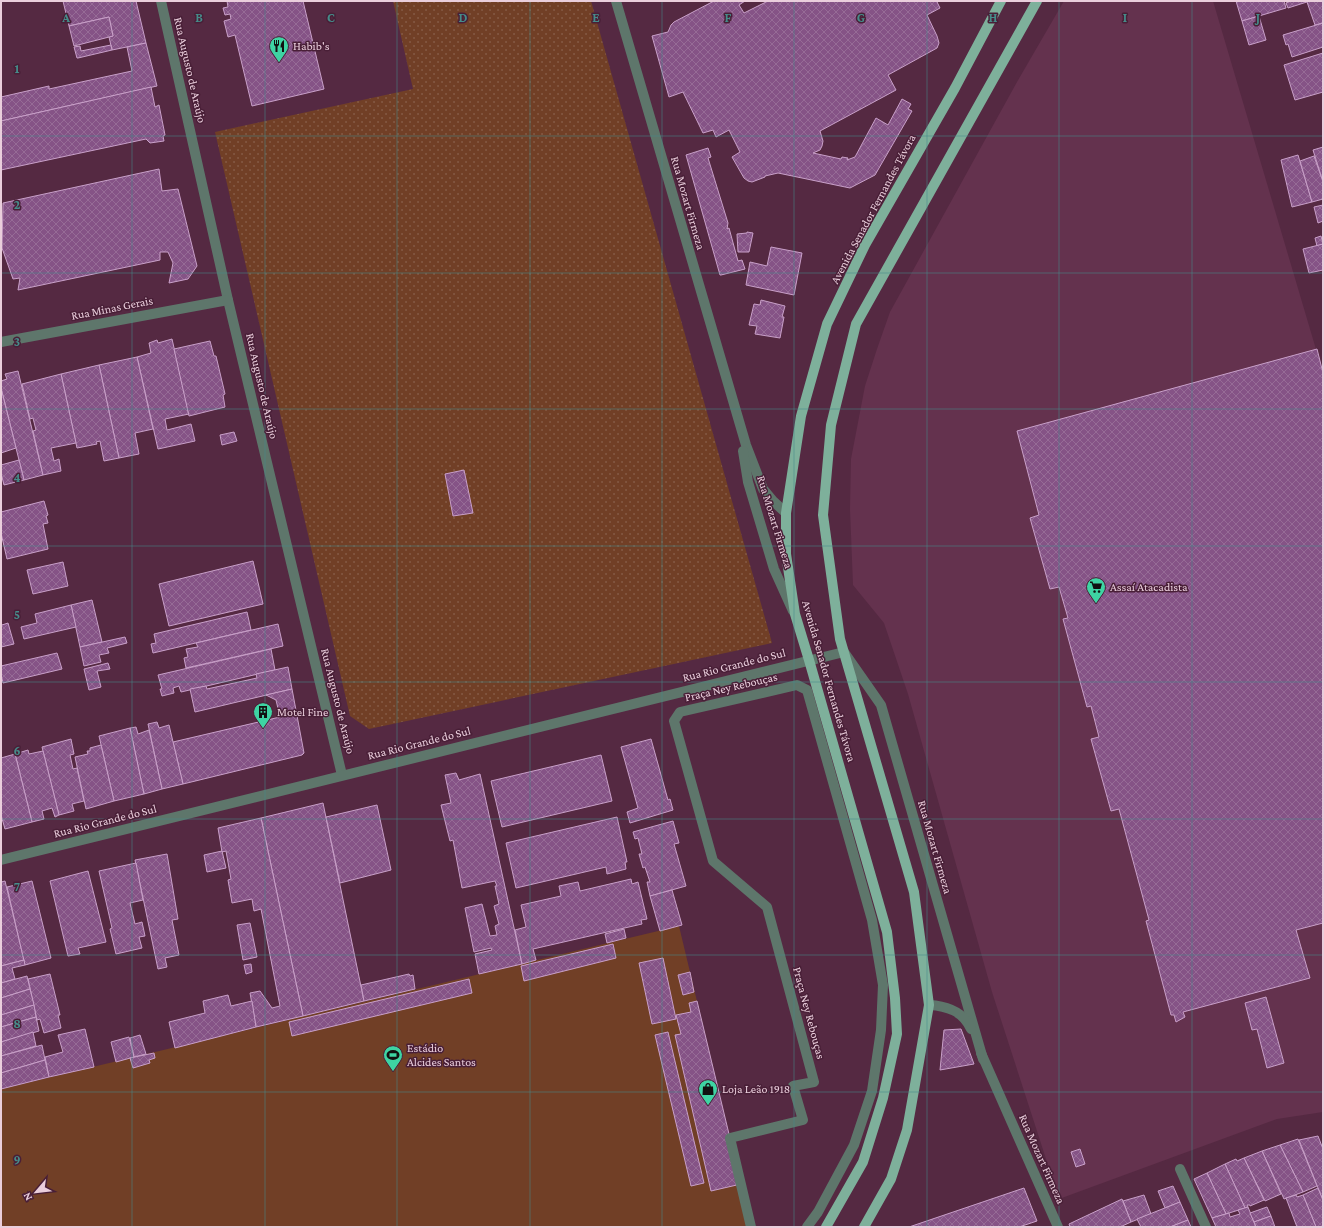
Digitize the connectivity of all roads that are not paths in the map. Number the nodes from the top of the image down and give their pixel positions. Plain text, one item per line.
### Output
1 (161, 1) edge
2 (616, 1) edge
3 (1001, 1) edge
4 (1037, 1) edge
5 (228, 300) junction
6 (1, 342) edge
7 (736, 412) junction
8 (786, 513) junction
9 (795, 614) junction
10 (844, 652) junction
11 (809, 660) junction
12 (342, 775) junction
13 (1, 860) edge
14 (929, 1005) junction
15 (983, 1059) junction
16 (1180, 1169) dead end
17 (751, 1227) edge
18 (807, 1227) edge
19 (826, 1227) edge
20 (864, 1227) edge
21 (1058, 1227) edge
22 (1206, 1227) edge

1 - 5 street, Rua Augusto de Araújo
2 - 7 street, Rua Mozart Firmeza
3 - 8 main road, Avenida Senador Fernandes Távora
4 - 10 main road, Avenida Senador Fernandes Távora
5 - 6 street, Rua Minas Gerais
5 - 12 street, Rua Augusto de Araújo
7 - 8 street, Rua Mozart Firmeza
7 - 9 street, Rua Mozart Firmeza
8 - 9 main road, Avenida Senador Fernandes Távora
9 - 11 main road, Avenida Senador Fernandes Távora
10 - 11 street, Rua Rio Grande do Sul
10 - 14 main road, Avenida Senador Fernandes Távora
10 - 15 street, Rua Mozart Firmeza
11 - 12 street, Rua Rio Grande do Sul
11 - 19 main road, Avenida Senador Fernandes Távora
12 - 13 street, Rua Rio Grande do Sul
14 - 15 street, Rua Mozart Firmeza
14 - 20 main road, Avenida Senador Fernandes Távora
15 - 21 street, Rua Mozart Firmeza
16 - 22 street
17 - 18 street, Praça Ney Rebouças

